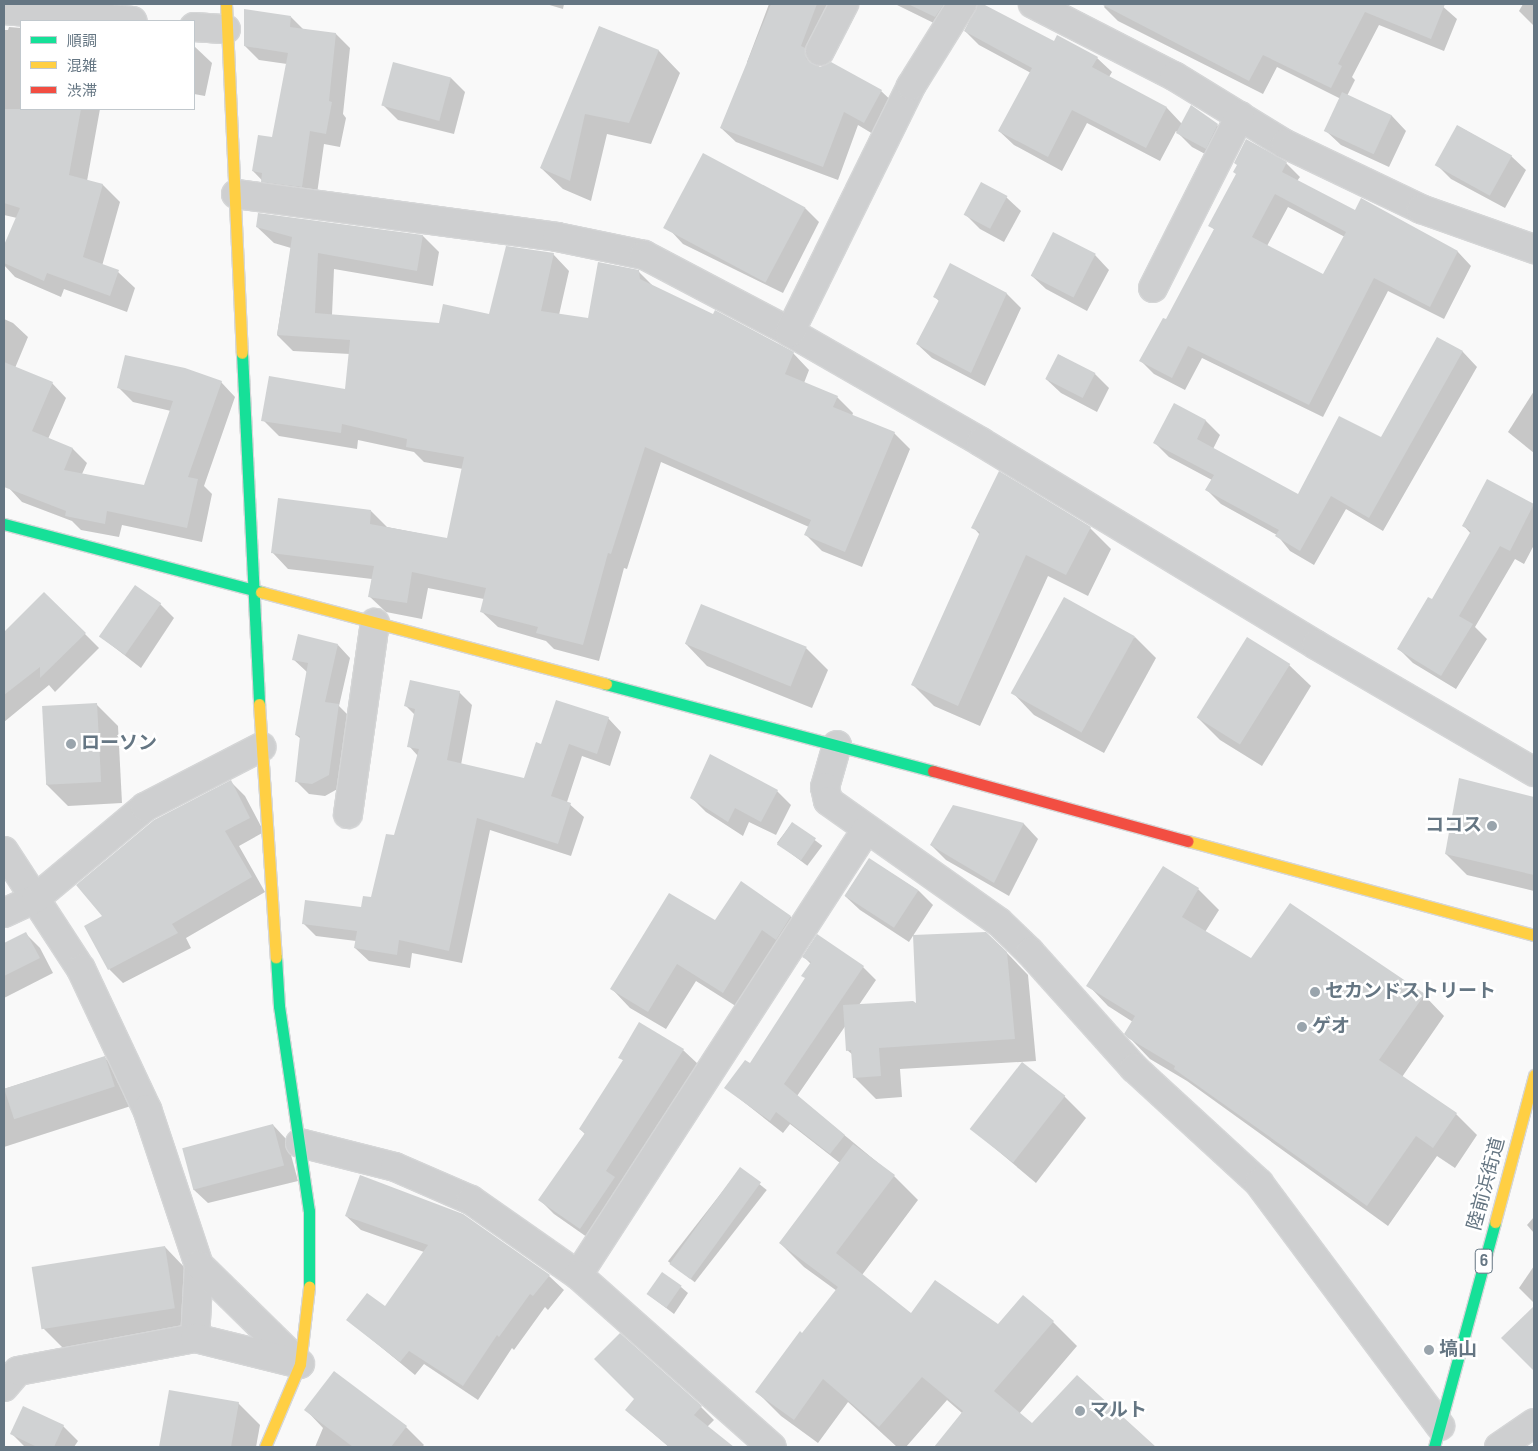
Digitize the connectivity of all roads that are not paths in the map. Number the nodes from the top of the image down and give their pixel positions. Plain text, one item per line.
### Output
1 (844, 4) edge
2 (962, 4) edge
3 (1033, 4) edge
4 (4, 10) edge
5 (74, 10) edge
6 (226, 17) edge
7 (128, 20) edge
8 (195, 27) edge
9 (820, 51) dead end
10 (1240, 116) junction
11 (236, 194) junction
12 (1534, 249) edge
13 (1153, 288) dead end
14 (790, 332) junction
15 (4, 524) edge
16 (256, 591) junction
17 (375, 623) junction
18 (837, 745) junction
19 (261, 747) junction
20 (1534, 772) edge
21 (348, 814) dead end
22 (866, 830) junction
23 (4, 851) edge
24 (36, 898) junction
25 (4, 913) edge
26 (1534, 935) edge
27 (1534, 1075) edge
28 (300, 1143) junction
29 (200, 1265) junction
30 (578, 1275) junction
31 (195, 1338) junction
32 (300, 1364) junction
33 (4, 1387) edge
34 (1534, 1423) edge
35 (1437, 1436) edge
36 (265, 1447) edge
37 (772, 1447) edge
38 (1499, 1447) edge

1 - 9 street
2 - 14 street
3 - 10 street
4 - 5 street
5 - 7 street
6 - 8 street
6 - 11 main road
10 - 12 street
10 - 13 street
11 - 14 street
11 - 16 main road
14 - 20 street
15 - 16 main road
16 - 17 main road
16 - 19 main road
17 - 18 main road
17 - 21 street
18 - 22 street
18 - 26 main road
19 - 24 street
19 - 28 main road
22 - 30 street
22 - 35 street
23 - 24 street
24 - 25 street
24 - 29 street
27 - 35 main road, 陸前浜街道 / 6
28 - 30 street
28 - 32 main road
29 - 31 street
29 - 32 street
30 - 37 street
31 - 32 street
31 - 33 street
32 - 36 main road
34 - 38 street

